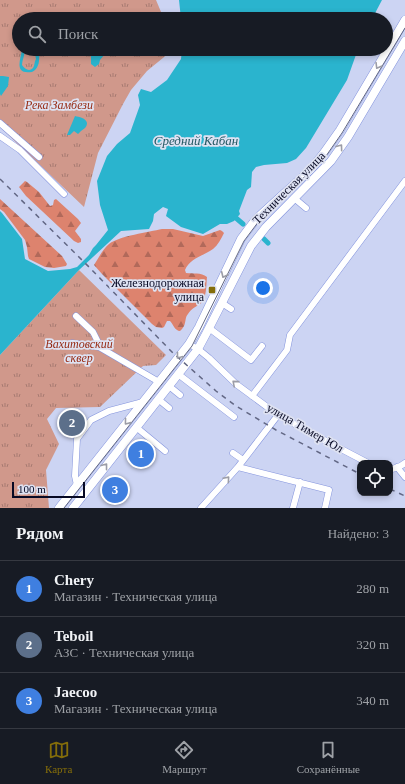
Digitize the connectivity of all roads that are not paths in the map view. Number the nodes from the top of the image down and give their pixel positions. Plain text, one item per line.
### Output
1 (405, 20) edge
2 (393, 40) edge
3 (404, 47) edge
4 (384, 56) edge
5 (0, 123) edge
6 (0, 136) edge
7 (39, 157) dead end
8 (405, 181) edge
9 (64, 194) dead end
10 (296, 200) junction
11 (305, 200) dead end
12 (306, 208) dead end
13 (222, 303) junction
14 (231, 309) dead end
15 (76, 316) dead end
16 (210, 328) junction
17 (72, 343) dead end
18 (189, 344) junction
19 (262, 346) dead end
20 (101, 348) junction
21 (198, 349) junction
22 (178, 374) junction
23 (159, 382) junction
24 (169, 386) junction
25 (180, 395) dead end
26 (252, 396) junction
27 (158, 400) junction
28 (143, 402) junction
29 (168, 408) dead end
30 (278, 415) junction
31 (234, 417) dead end
32 (136, 427) junction
33 (165, 451) dead end
34 (233, 453) dead end
35 (243, 460) junction
36 (362, 460) edge
37 (405, 463) edge
38 (238, 466) junction
39 (393, 468) edge
40 (405, 477) edge
41 (300, 482) junction
42 (77, 485) junction
43 (203, 507) edge
44 (59, 508) edge
45 (73, 508) edge
46 (294, 508) edge
47 (325, 508) edge

1 -> 2 main road, Техническая улица
10 -> 3 main road, Техническая улица
4 -> 18 main road, Техническая улица
5 - 7 street
6 - 9 street
8 - 26 street
10 - 11 street
10 - 12 street
10 - 13 main road, Техническая улица
13 - 14 street
13 - 16 main road, Техническая улица
15 - 20 street
16 - 19 street
16 - 21 main road, Техническая улица
17 - 20 street
18 - 21 street, улица Тимер Юл
18 -> 23 main road, Техническая улица
20 - 23 street
21 - 22 main road, Техническая улица
26 -> 21 street, улица Тимер Юл
22 - 24 main road, Техническая улица
22 - 31 street
23 - 28 main road, Техническая улица
24 - 25 street
24 - 27 main road, Техническая улица
26 - 30 street, улица Тимер Юл
27 - 29 street
27 - 32 main road, Техническая улица
28 -> 42 main road, Техническая улица
28 - 42 street
30 - 35 street
30 - 36 street, улица Тимер Юл
32 - 33 street
45 -> 32 main road, Техническая улица
34 - 35 street
35 - 38 street
37 - 39 street
38 - 41 street
43 -> 38 street
39 - 40 street
41 - 46 street
41 - 47 street
42 - 44 main road, Техническая улица

